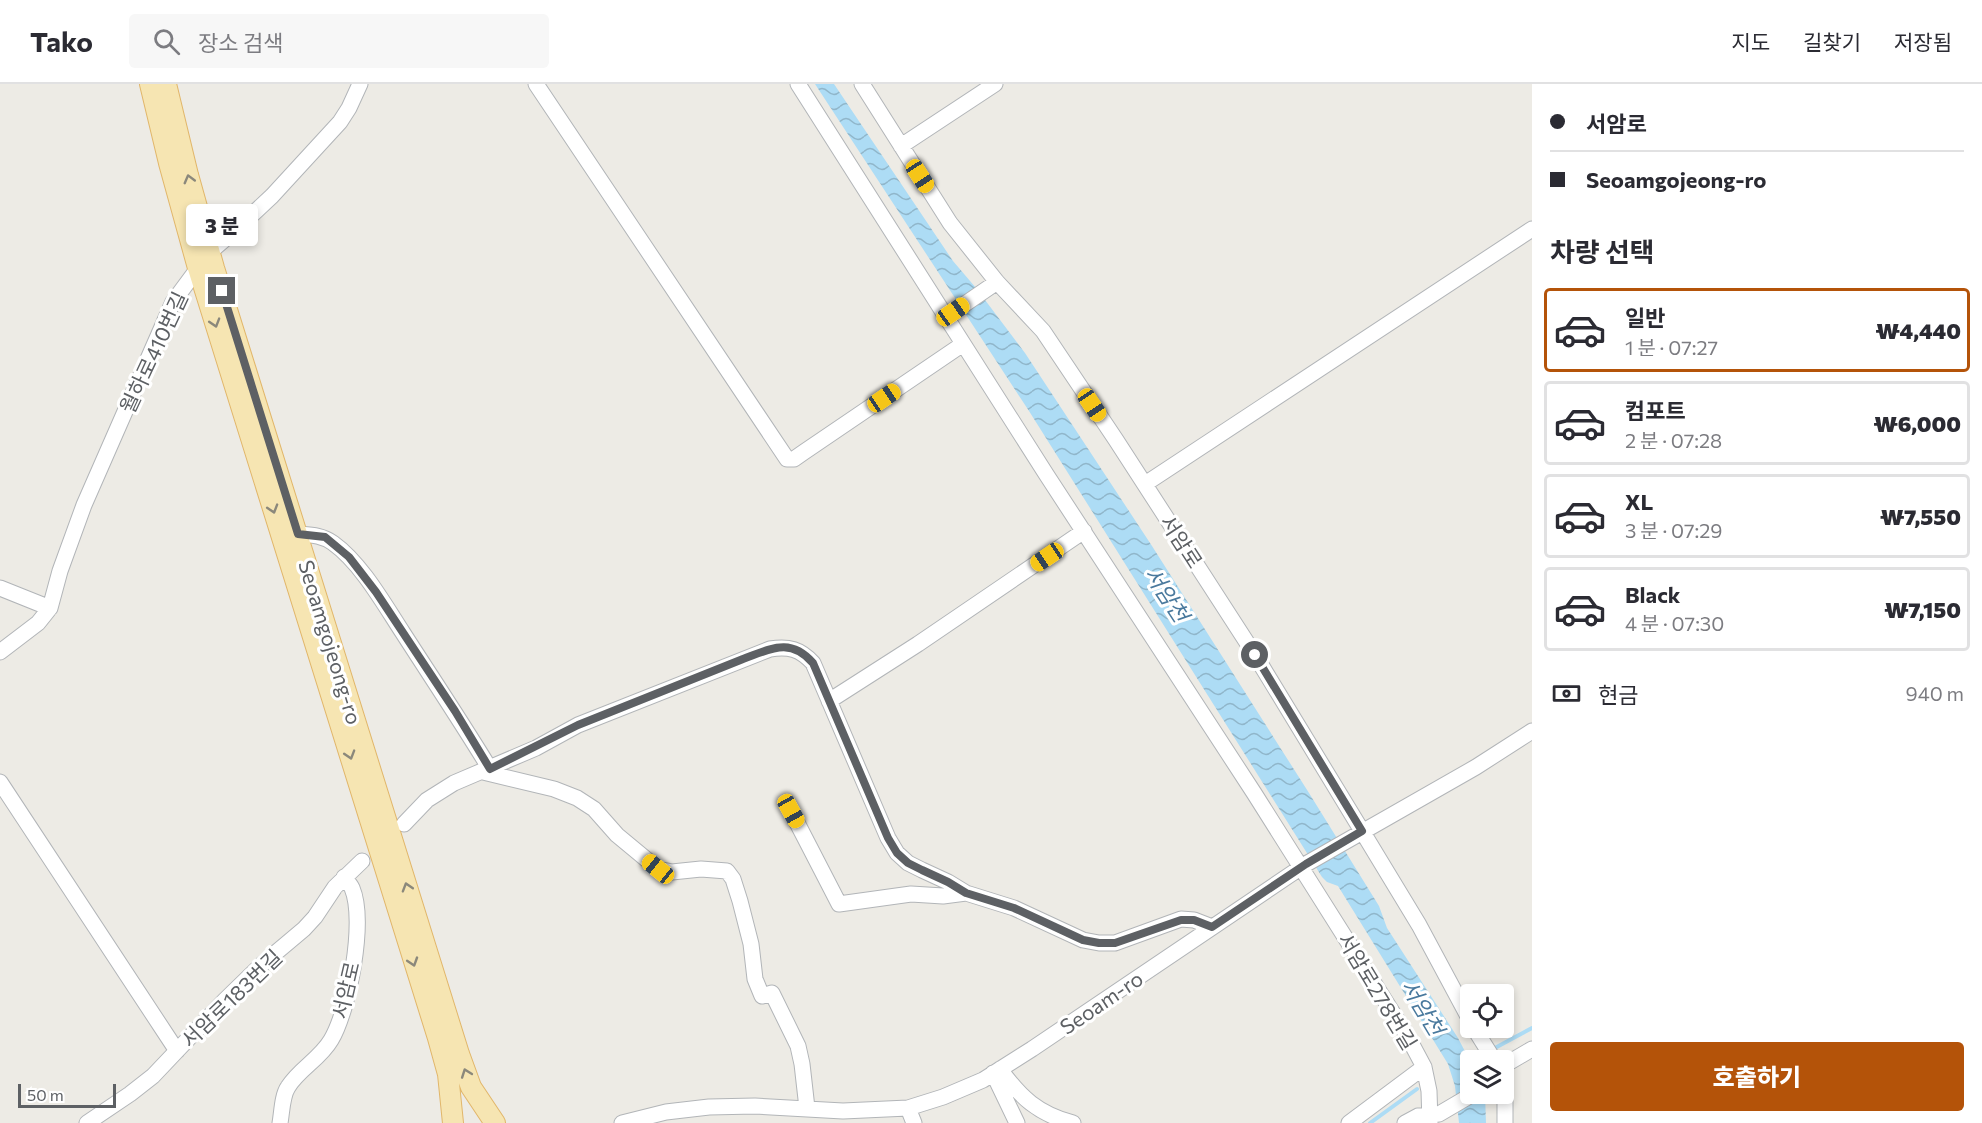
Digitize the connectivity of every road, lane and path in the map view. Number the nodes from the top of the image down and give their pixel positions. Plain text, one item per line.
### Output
1 (150, 84) edge
2 (166, 84) edge
3 (360, 84) edge
4 (536, 84) edge
5 (798, 84) edge
6 (862, 84) edge
7 (995, 84) edge
8 (901, 146) junction
9 (1532, 229) edge
10 (204, 260) junction
11 (995, 284) junction
12 (949, 315) junction
13 (963, 344) junction
14 (1145, 484) junction
15 (1084, 531) junction
16 (298, 534) junction
17 (0, 588) edge
18 (50, 608) junction
19 (0, 652) edge
20 (829, 701) junction
21 (1532, 731) edge
22 (486, 770) junction
23 (0, 782) edge
24 (791, 811) dead end
25 (404, 824) dead end
26 (1362, 831) junction
27 (362, 861) dead end
28 (1303, 866) junction
29 (344, 877) junction
30 (966, 893) junction
31 (1212, 927) junction
32 (1460, 1001) edge
33 (1532, 1049) edge
34 (177, 1051) junction
35 (1514, 1060) edge
36 (1424, 1067) junction
37 (996, 1071) junction
38 (1460, 1101) edge
39 (1505, 1104) edge
40 (709, 1107) junction
41 (807, 1108) junction
42 (908, 1108) junction
43 (1433, 1117) edge
44 (626, 1121) edge
45 (87, 1123) edge
46 (280, 1123) edge
47 (453, 1123) edge
48 (495, 1123) edge
49 (608, 1123) edge
50 (701, 1123) edge
51 (914, 1123) edge
52 (1017, 1123) edge
53 (1073, 1123) edge
54 (1349, 1123) edge
55 (1405, 1123) edge
56 (1505, 1123) edge

1 - 10 main road, Seoamgojeong-ro
10 -> 2 main road, Seoamgojeong-ro
3 - 10 street, 월하로410번길
4 - 13 street
5 - 12 street, 서암로278번길
6 - 8 street, 서암로
7 - 8 street
8 - 11 street, 서암로
9 - 14 street
10 - 16 main road, Seoamgojeong-ro
10 - 18 street, 월하로410번길
10 -> 47 main road, Seoamgojeong-ro
11 - 12 street
11 - 14 street, 서암로
12 - 13 street, 서암로278번길
13 - 15 street, 서암로278번길
14 - 26 street, 서암로
15 - 20 street
15 - 28 street, 서암로278번길
16 - 22 street
48 -> 16 main road, Seoamgojeong-ro
17 - 18 street
18 - 19 street, 월하로410번길
20 - 22 street
20 - 30 street
21 - 26 street, Seoam-ro
22 - 25 street
22 - 41 street
23 - 34 street
24 - 30 street
26 - 28 street, Seoam-ro
26 - 32 street, 서암로
27 - 29 street, 서암로183번길
28 - 31 street, Seoam-ro
28 - 36 street, 서암로278번길
29 - 34 street, 서암로183번길
29 - 46 street, 서암로
30 - 31 street
31 - 37 street, Seoam-ro
33 - 35 street
34 - 45 street, 서암로183번길
36 - 43 street, 서암로278번길
36 - 54 street
37 - 42 street, Seoam-ro
37 - 52 street
37 - 53 street
38 - 43 street
39 - 56 street
40 - 41 street, Seoam-ro
40 - 44 street, Seoam-ro
40 - 50 street
41 - 42 street, Seoam-ro
42 - 51 street
43 - 55 street
44 - 49 street, Seoam-ro

